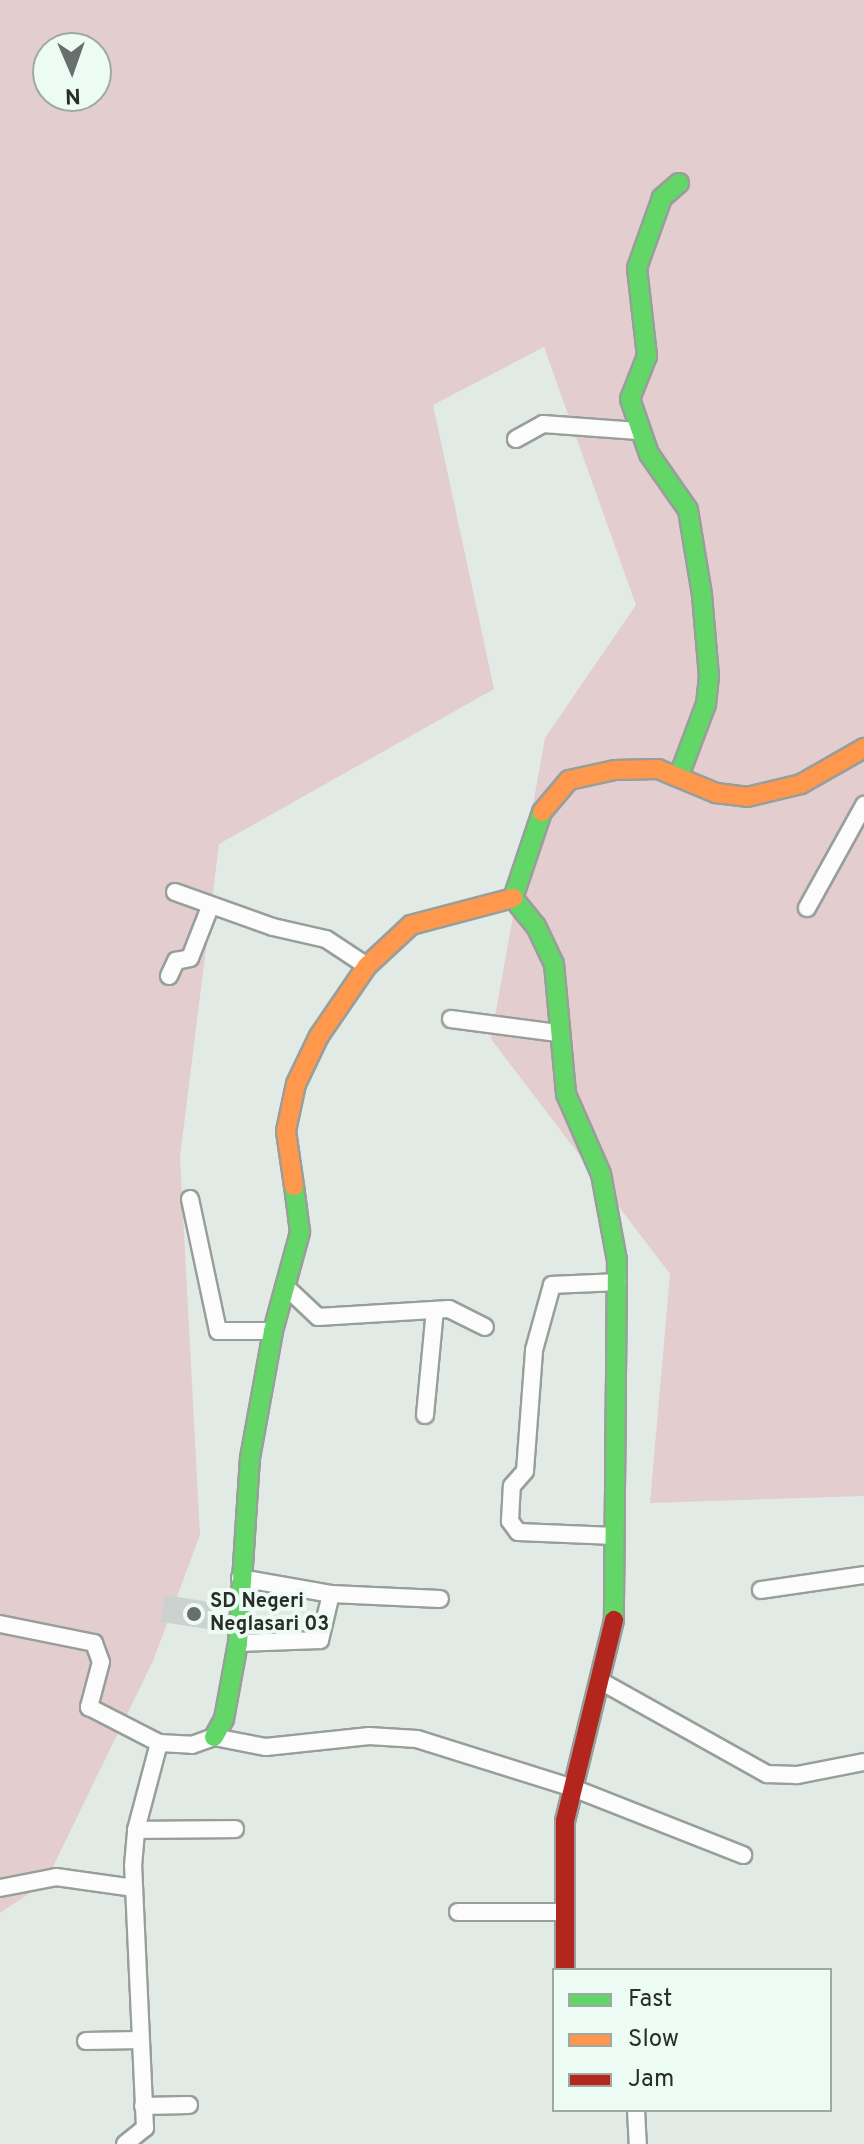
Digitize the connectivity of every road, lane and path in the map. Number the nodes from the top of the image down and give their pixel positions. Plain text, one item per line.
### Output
1 (679, 183) dead end
2 (638, 431) junction
3 (516, 439) dead end
4 (864, 748) edge
5 (679, 776) junction
6 (864, 805) edge
7 (175, 892) dead end
8 (513, 898) junction
9 (210, 907) junction
10 (807, 908) dead end
11 (367, 966) junction
12 (169, 976) dead end
13 (451, 1019) dead end
14 (557, 1033) junction
15 (190, 1199) dead end
16 (618, 1282) junction
17 (285, 1286) junction
18 (435, 1310) junction
19 (485, 1327) dead end
20 (273, 1331) junction
21 (425, 1415) dead end
22 (615, 1536) junction
23 (864, 1575) edge
24 (240, 1578) junction
25 (761, 1590) dead end
26 (331, 1594) junction
27 (440, 1599) dead end
28 (0, 1624) edge
29 (238, 1643) junction
30 (604, 1683) junction
31 (214, 1737) junction
32 (159, 1743) junction
33 (864, 1762) edge
34 (573, 1788) junction
35 (235, 1829) dead end
36 (136, 1830) junction
37 (743, 1855) dead end
38 (0, 1888) edge
39 (134, 1888) junction
40 (458, 1912) dead end
41 (565, 1912) junction
42 (565, 1968) edge
43 (140, 2040) junction
44 (86, 2041) dead end
45 (189, 2105) dead end
46 (143, 2106) junction
47 (636, 2112) edge
48 (125, 2144) edge
49 (638, 2144) edge

1 - 2 street
2 - 3 street
2 - 5 street
4 - 5 street
5 - 8 street
6 - 10 street
7 - 9 street
8 - 11 street
8 - 14 street
9 - 11 street
9 - 12 street
11 - 17 street
13 - 14 street
14 - 16 street
15 - 20 street
16 - 22 street
16 - 22 street
17 - 18 street
17 - 20 street
18 - 19 street
18 - 21 street
20 - 24 street
22 - 30 street
23 - 25 street
24 - 26 street
24 - 29 street
26 - 27 street
26 - 29 street
28 - 32 street
29 - 31 street
30 - 33 street
30 - 34 street
31 - 32 street
31 - 34 street
32 - 36 street
34 - 37 street
34 - 41 street
35 - 36 street
36 - 39 street
38 - 39 street
39 - 43 street
40 - 41 street
41 - 42 street
43 - 44 street
43 - 46 street
45 - 46 street
46 - 48 street
47 - 49 street

